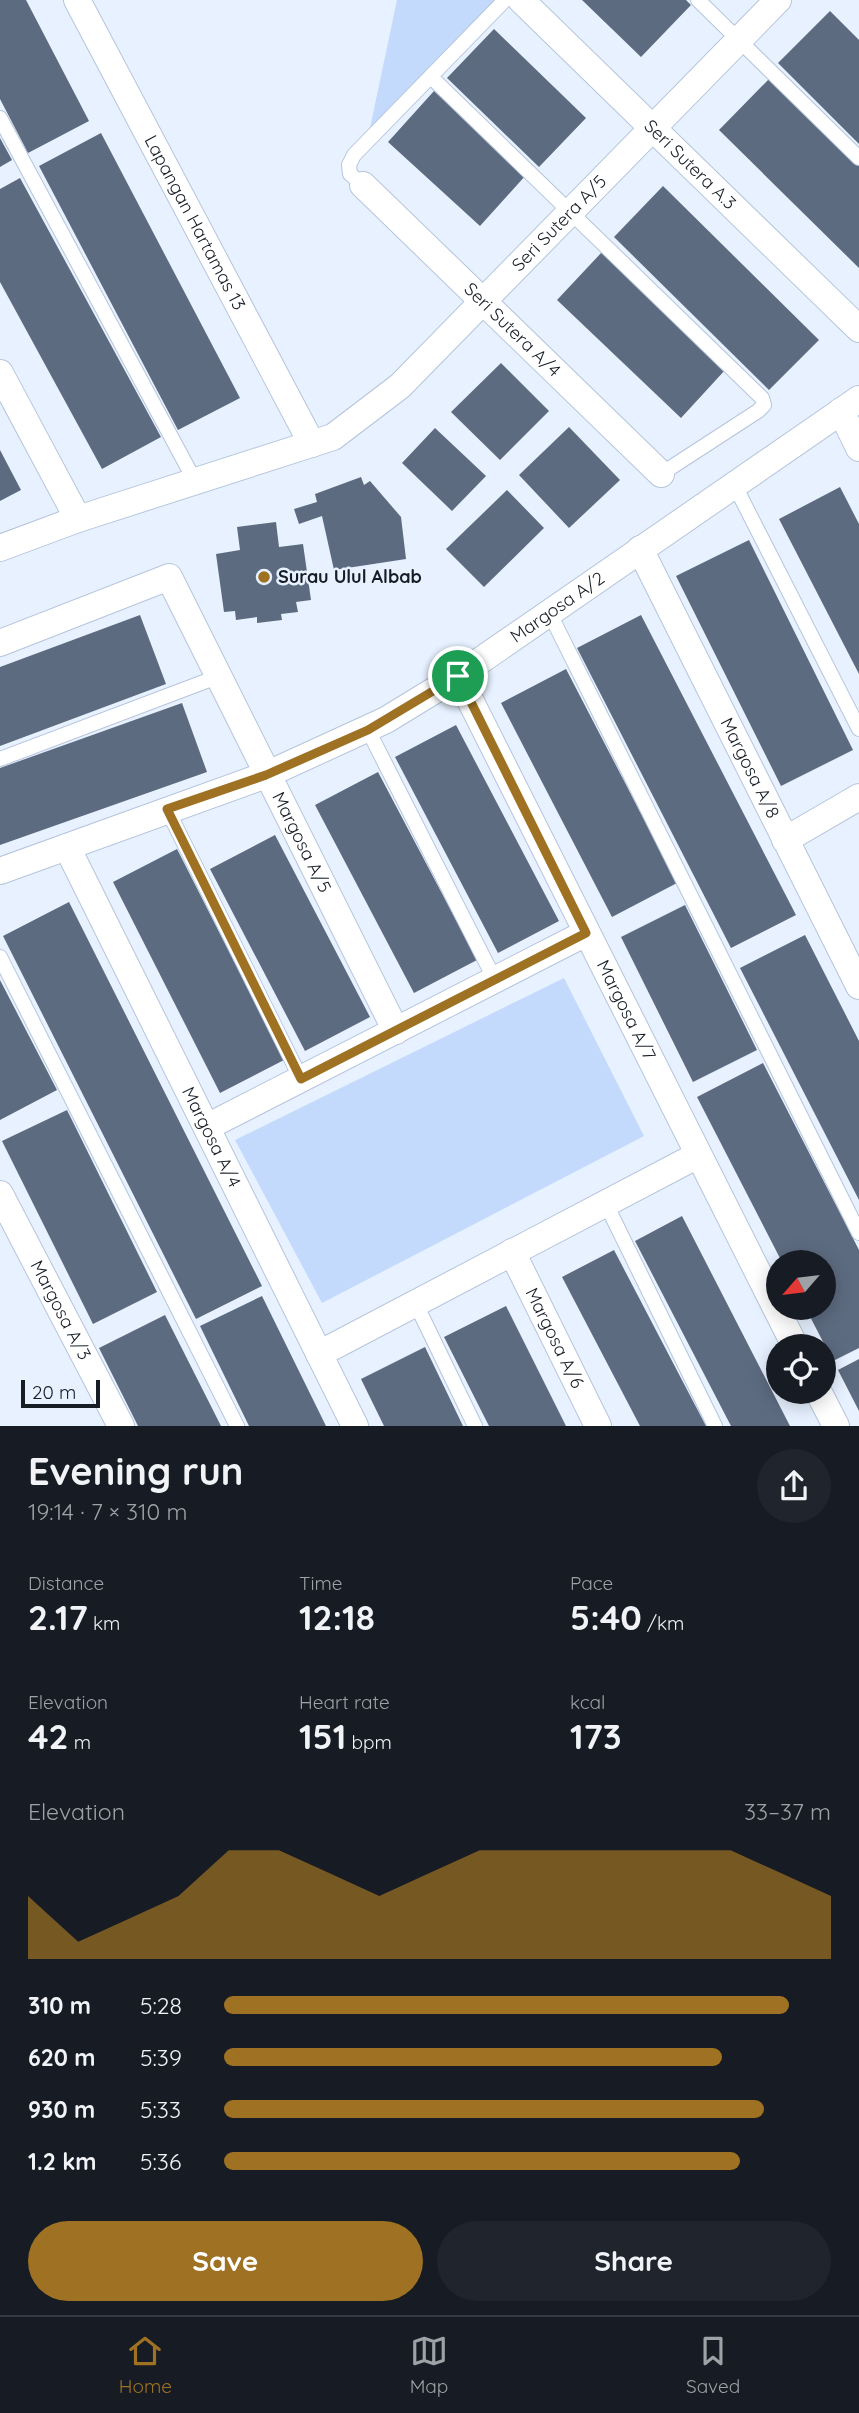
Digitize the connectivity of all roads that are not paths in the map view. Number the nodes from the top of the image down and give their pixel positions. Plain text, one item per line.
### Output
1 (77, 0) edge
2 (505, 0) edge
3 (520, 0) edge
4 (698, 0) edge
5 (778, 0) edge
6 (739, 40) junction
7 (431, 77) junction
8 (0, 118) edge
9 (653, 128) junction
10 (859, 158) edge
11 (363, 185) joint
12 (571, 212) junction
13 (484, 300) junction
14 (859, 329) edge
15 (0, 373) edge
16 (850, 405) edge
17 (322, 441) junction
18 (859, 448) edge
19 (661, 474) joint
20 (196, 483) junction
21 (734, 484) junction
22 (78, 519) junction
23 (0, 548) edge
24 (640, 549) junction
25 (549, 612) junction
26 (0, 643) edge
27 (458, 676) junction
28 (217, 677) junction
29 (859, 729) edge
30 (368, 730) junction
31 (0, 759) edge
32 (266, 775) junction
33 (859, 797) edge
34 (167, 809) junction
35 (785, 840) junction
36 (67, 847) junction
37 (0, 871) edge
38 (586, 933) junction
39 (0, 957) edge
40 (495, 980) junction
41 (859, 986) edge
42 (396, 1031) junction
43 (301, 1079) junction
44 (207, 1127) junction
45 (698, 1155) junction
46 (0, 1194) edge
47 (606, 1204) junction
48 (859, 1233) edge
49 (512, 1252) junction
50 (415, 1302) junction
51 (789, 1334) edge
52 (319, 1354) junction
53 (825, 1404) edge
54 (121, 1426) edge
55 (237, 1426) edge
56 (355, 1426) edge
57 (475, 1426) edge
58 (598, 1426) edge
59 (715, 1426) edge
60 (836, 1426) edge

1 - 17 street, Lapangan Hartamas 13
2 - 7 lane
3 - 9 street, Seri Sutera A.3
4 - 6 lane
5 - 6 street, Seri Sutera A/5
6 - 9 street, Seri Sutera A/5
6 - 10 lane
7 - 11 lane
7 - 12 lane
8 - 20 lane
9 - 12 street, Seri Sutera A/5
9 - 14 street, Seri Sutera A.3
11 - 13 street, Seri Sutera A/4
12 - 13 street, Seri Sutera A/5
12 - 19 lane
13 - 17 street, Seri Sutera A/5
13 - 19 street, Seri Sutera A/4
15 - 22 street
16 - 18 street
16 - 21 street, Margosa A/2
17 - 20 street, Seri Sutera A/5
20 - 22 street, Seri Sutera A/5
21 - 24 street, Margosa A/2
21 - 29 lane
22 - 23 street, Seri Sutera A/5
24 - 25 street, Margosa A/2
24 - 35 street, Margosa A/8
25 - 27 street, Margosa A/2
25 - 48 lane
26 - 28 street, Margosa A/5
27 - 30 street, Margosa A/2
27 - 38 street, Margosa A/7
28 - 31 lane
28 - 32 street, Margosa A/5
30 - 32 street, Margosa A/2
30 - 40 lane
32 - 34 street, Margosa A/2
32 - 42 street, Margosa A/5
33 - 35 street
34 - 36 street, Margosa A/2
34 - 43 lane
35 - 41 street, Margosa A/8
36 - 37 street, Margosa A/2
36 - 44 street, Margosa A/4
38 - 40 street
38 - 45 street, Margosa A/7
39 - 55 lane
40 - 42 street
42 - 43 street
43 - 44 street
44 - 52 street, Margosa A/4
45 - 47 street
45 - 51 street, Margosa A/7
46 - 54 street, Margosa A/3
47 - 49 street
47 - 59 lane
49 - 50 street
49 - 58 street, Margosa A/6
50 - 52 street
50 - 57 lane
52 - 56 street, Margosa A/4
53 - 60 street

